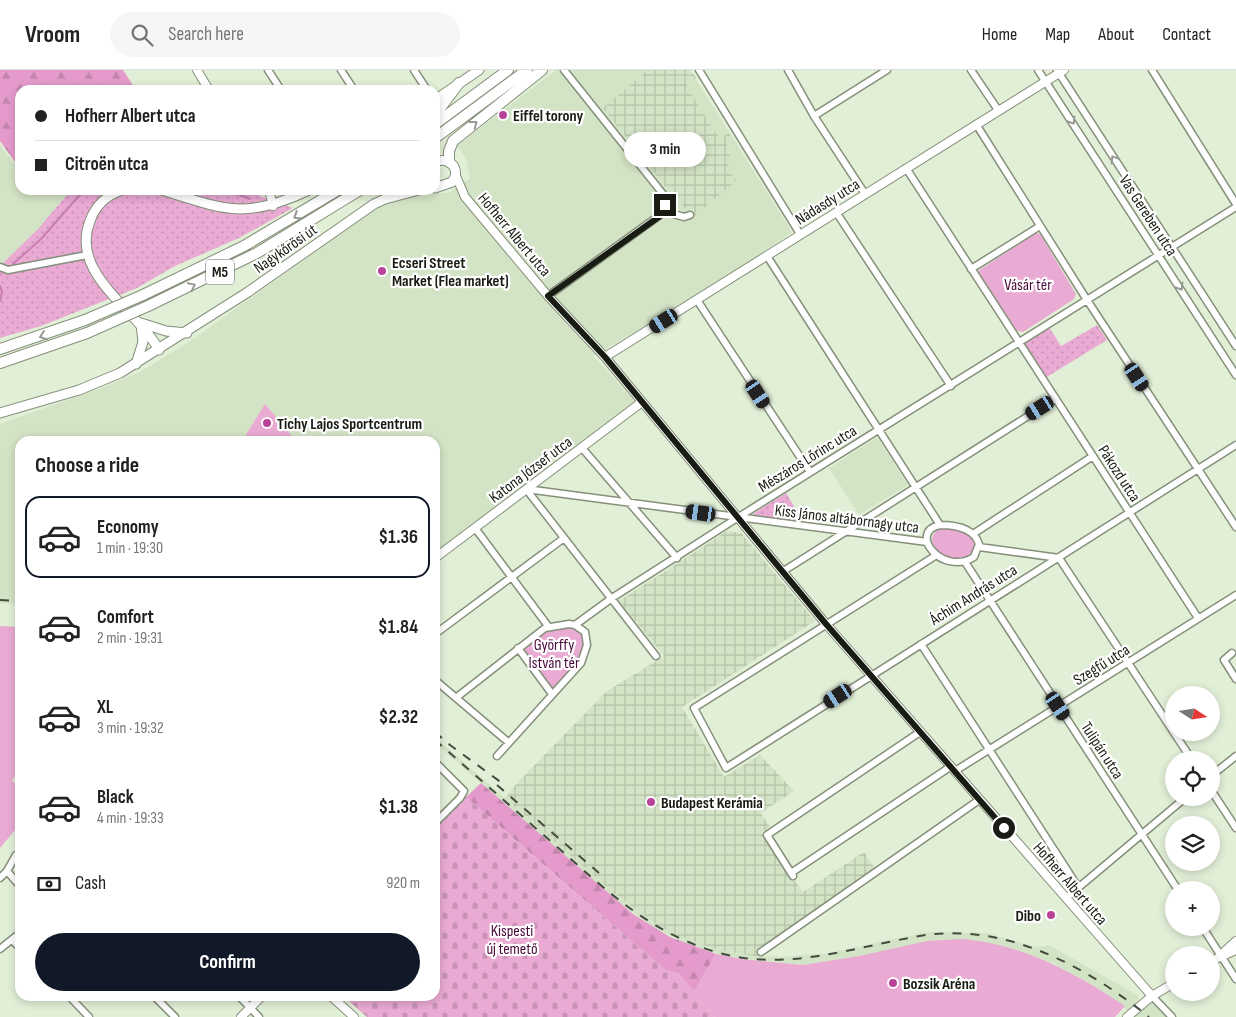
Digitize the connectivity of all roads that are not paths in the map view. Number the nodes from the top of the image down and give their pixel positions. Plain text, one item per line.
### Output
1 (197, 70) edge
2 (268, 70) edge
3 (341, 70) edge
4 (414, 70) edge
5 (478, 70) edge
6 (508, 70) edge
7 (527, 70) edge
8 (542, 70) edge
9 (564, 70) edge
10 (699, 70) edge
11 (788, 70) edge
12 (887, 70) edge
13 (971, 70) edge
14 (1038, 70) edge
15 (1152, 70) edge
16 (1060, 71) edge
17 (878, 73) edge
18 (1045, 81) junction
19 (459, 83) junction
20 (206, 85) edge
21 (278, 85) edge
22 (351, 85) edge
23 (424, 85) edge
24 (440, 96) edge
25 (440, 108) edge
26 (998, 110) junction
27 (814, 116) junction
28 (440, 120) edge
29 (976, 124) junction
30 (440, 134) edge
31 (440, 161) edge
32 (449, 162) junction
33 (906, 168) junction
34 (456, 176) junction
35 (440, 186) edge
36 (865, 194) junction
37 (113, 195) edge
38 (179, 195) edge
39 (270, 195) edge
40 (298, 195) edge
41 (330, 195) edge
42 (352, 195) edge
43 (403, 195) edge
44 (464, 195) junction
45 (1236, 205) edge
46 (273, 206) junction
47 (663, 210) junction
48 (836, 212) junction
49 (690, 215) dead end
50 (1040, 226) junction
51 (800, 234) junction
52 (1172, 248) junction
53 (1158, 253) junction
54 (87, 255) junction
55 (767, 256) junction
56 (0, 267) edge
57 (971, 269) junction
58 (548, 296) junction
59 (697, 300) junction
60 (1087, 300) junction
61 (141, 323) junction
62 (187, 333) junction
63 (1018, 342) junction
64 (1236, 346) edge
65 (0, 349) edge
66 (159, 350) junction
67 (605, 357) junction
68 (0, 364) edge
69 (136, 364) junction
70 (1236, 375) edge
71 (951, 386) junction
72 (1055, 399) junction
73 (642, 402) junction
74 (0, 413) edge
75 (880, 429) junction
76 (1236, 445) edge
77 (582, 448) junction
78 (1093, 456) junction
79 (1198, 469) junction
80 (810, 472) junction
81 (916, 486) junction
82 (526, 489) junction
83 (630, 504) junction
84 (1129, 513) junction
85 (737, 518) junction
86 (940, 525) junction
87 (474, 528) junction
88 (1236, 528) edge
89 (846, 532) junction
90 (973, 534) junction
91 (564, 538) junction
92 (927, 542) junction
93 (979, 547) junction
94 (440, 554) edge
95 (935, 556) junction
96 (677, 558) junction
97 (1059, 558) junction
98 (965, 562) junction
99 (782, 572) junction
100 (510, 577) junction
101 (1236, 595) edge
102 (612, 598) junction
103 (991, 599) junction
104 (1198, 618) junction
105 (826, 624) junction
106 (575, 625) junction
107 (548, 626) junction
108 (440, 630) edge
109 (921, 644) junction
110 (518, 648) junction
111 (1232, 653) dead end
112 (656, 656) dead end
113 (1129, 664) junction
114 (871, 676) junction
115 (1236, 679) edge
116 (440, 684) edge
117 (552, 694) junction
118 (457, 697) junction
119 (1058, 706) junction
120 (920, 732) junction
121 (508, 742) junction
122 (989, 750) junction
123 (1186, 751) edge
124 (497, 756) dead end
125 (1236, 756) edge
126 (440, 767) edge
127 (953, 769) junction
128 (1220, 769) edge
129 (980, 800) junction
130 (1220, 804) edge
131 (1176, 806) edge
132 (440, 817) edge
133 (1236, 828) edge
134 (1141, 834) junction
135 (15, 857) edge
136 (7, 871) junction
137 (0, 878) edge
138 (15, 880) edge
139 (1172, 881) edge
140 (1078, 888) junction
141 (1066, 898) junction
142 (1208, 936) edge
143 (15, 937) edge
144 (12, 940) junction
145 (1236, 941) edge
146 (15, 943) edge
147 (0, 949) edge
148 (1236, 950) edge
149 (761, 952) dead end
150 (1221, 955) junction
151 (1236, 979) edge
152 (1165, 988) edge
153 (1152, 996) junction
154 (74, 1001) edge
155 (159, 1001) edge
156 (244, 1001) edge
157 (257, 1001) edge
158 (336, 1001) edge
159 (250, 1008) junction
160 (90, 1017) edge
161 (175, 1017) edge
162 (242, 1017) edge
163 (260, 1017) edge
164 (354, 1017) edge
165 (1127, 1017) edge
166 (1172, 1017) edge

1 - 20 street
2 - 21 street
3 - 22 street
4 - 23 street
5 - 19 main road
6 - 28 main road
7 - 30 main road
32 -> 8 main road
9 - 47 street
10 - 51 street
11 - 27 street
12 - 17 street
13 - 26 street
14 - 18 street, Vas Gereben utca
15 - 45 street
16 - 18 street, Nádasdy utca
52 -> 16 street, Vas Gereben utca
17 - 27 street
18 - 26 street, Nádasdy utca
18 -> 53 street, Vas Gereben utca
19 - 24 main road
19 - 25 main road
26 - 29 street, Nádasdy utca
27 - 36 street
29 - 33 street, Nádasdy utca
29 - 50 street
31 - 32 main road
32 - 34 main road
33 - 36 street, Nádasdy utca
33 - 57 street
34 - 35 main road
34 - 44 street, Hofherr Albert utca
35 - 44 street, Hofherr Albert utca
36 - 48 street, Nádasdy utca
37 - 54 main road
38 - 46 main road
39 - 46 street
40 - 46 main road
41 -> 65 main road, M5, bridge
68 -> 42 main road, M5, bridge
43 - 62 main road, Nagykőrösi út
44 - 58 street, Hofherr Albert utca
45 - 52 street
47 - 49 street
47 - 58 street
48 - 51 street, Nádasdy utca
48 - 71 street
50 - 57 street
50 - 60 street
51 - 55 street, Nádasdy utca
52 - 53 street
52 - 64 street, Vas Gereben utca
53 - 60 street
53 -> 70 street, Vas Gereben utca
54 - 56 street
54 - 61 main road
55 - 59 street, Nádasdy utca
55 - 75 street
57 - 63 street
58 - 67 street, Hofherr Albert utca
59 - 67 street, Nádasdy utca
59 - 80 street
60 - 63 street
60 - 79 street
61 - 62 main road
61 - 66 main road
61 - 69 main road
62 - 66 main road, Nagykőrösi út
63 - 71 street, Mészáros Lőrinc utca
63 - 72 street, Pákozd utca
66 - 69 main road, Nagykőrösi út
67 - 73 street, Hofherr Albert utca
69 - 74 main road, Nagykőrösi út
71 - 75 street, Mészáros Lőrinc utca
72 - 78 street, Pákozd utca
72 - 81 street
73 - 77 street, Katona József utca
73 - 85 street, Hofherr Albert utca
75 - 80 street, Mészáros Lőrinc utca
75 - 81 street
76 - 79 street, Áchim András utca
77 - 82 street, Katona József utca
77 - 83 street
78 - 84 street, Pákozd utca
78 - 90 street
79 - 84 street, Áchim András utca
79 - 88 street
80 - 85 street, Mészáros Lőrinc utca
81 - 86 street
81 - 89 street
82 - 83 street, Kiss János altábornagy utca
82 - 87 street, Katona József utca
82 - 91 street
83 - 85 street, Kiss János altábornagy utca
83 - 96 street
84 - 97 street, Áchim András utca
84 - 104 street, Pákozd utca
85 - 89 street, Kiss János altábornagy utca
85 - 96 street, Mészáros Lőrinc utca
85 - 99 street, Hofherr Albert utca
86 - 90 street, Kiss János altábornagy utca
86 - 92 street, Kiss János altábornagy utca
87 - 94 street, Katona József utca
87 - 100 street
89 - 92 street, Kiss János altábornagy utca
89 - 99 street
90 - 93 street
91 - 100 street
91 - 102 street
92 - 95 street, Kiss János altábornagy utca
93 - 97 street
93 - 98 street
95 - 98 street
95 - 105 street
96 - 102 street, Mészáros Lőrinc utca
97 - 103 street, Áchim András utca
97 - 113 street
98 - 103 street, Tulipán utca
99 - 105 street, Hofherr Albert utca
100 - 107 street
100 - 108 street
101 - 104 street, Szegfű utca
102 - 106 street, Mészáros Lőrinc utca
102 - 112 street
103 - 109 street, Áchim András utca
103 - 119 street, Tulipán utca
104 - 113 street, Szegfű utca
105 - 114 street, Hofherr Albert utca
105 - 114 street, Áchim András utca
106 - 107 street
106 - 117 street
107 - 110 street
109 - 114 street, Áchim András utca
109 - 122 street
110 - 117 street
110 - 118 street
111 - 115 street
113 - 119 street, Szegfű utca
113 - 123 street
114 - 120 street, Hofherr Albert utca
116 - 118 street
117 - 121 street
118 - 121 street
119 - 122 street, Szegfű utca
119 - 134 street, Tulipán utca
120 - 127 street, Hofherr Albert utca
120 - 127 street, Szegfű utca
121 - 124 street
122 - 127 street, Szegfű utca
122 - 140 street
125 - 128 street
126 - 132 street
127 - 129 street, Hofherr Albert utca
129 - 141 street, Hofherr Albert utca
129 - 149 street
130 - 133 street
131 - 134 street
134 - 139 street, Tulipán utca
134 - 140 street
135 - 136 street
136 - 137 street
136 - 138 street
140 - 141 street
141 - 153 street, Hofherr Albert utca
142 - 150 street
143 - 144 street
144 - 146 street
144 - 147 street
145 - 150 street
148 - 150 street
150 - 151 street
152 - 153 street
153 - 165 street
153 - 166 street, Hofherr Albert utca
154 - 160 street
155 - 161 street
156 - 159 street
157 - 159 street
158 - 164 street
159 - 162 street
159 - 163 street

